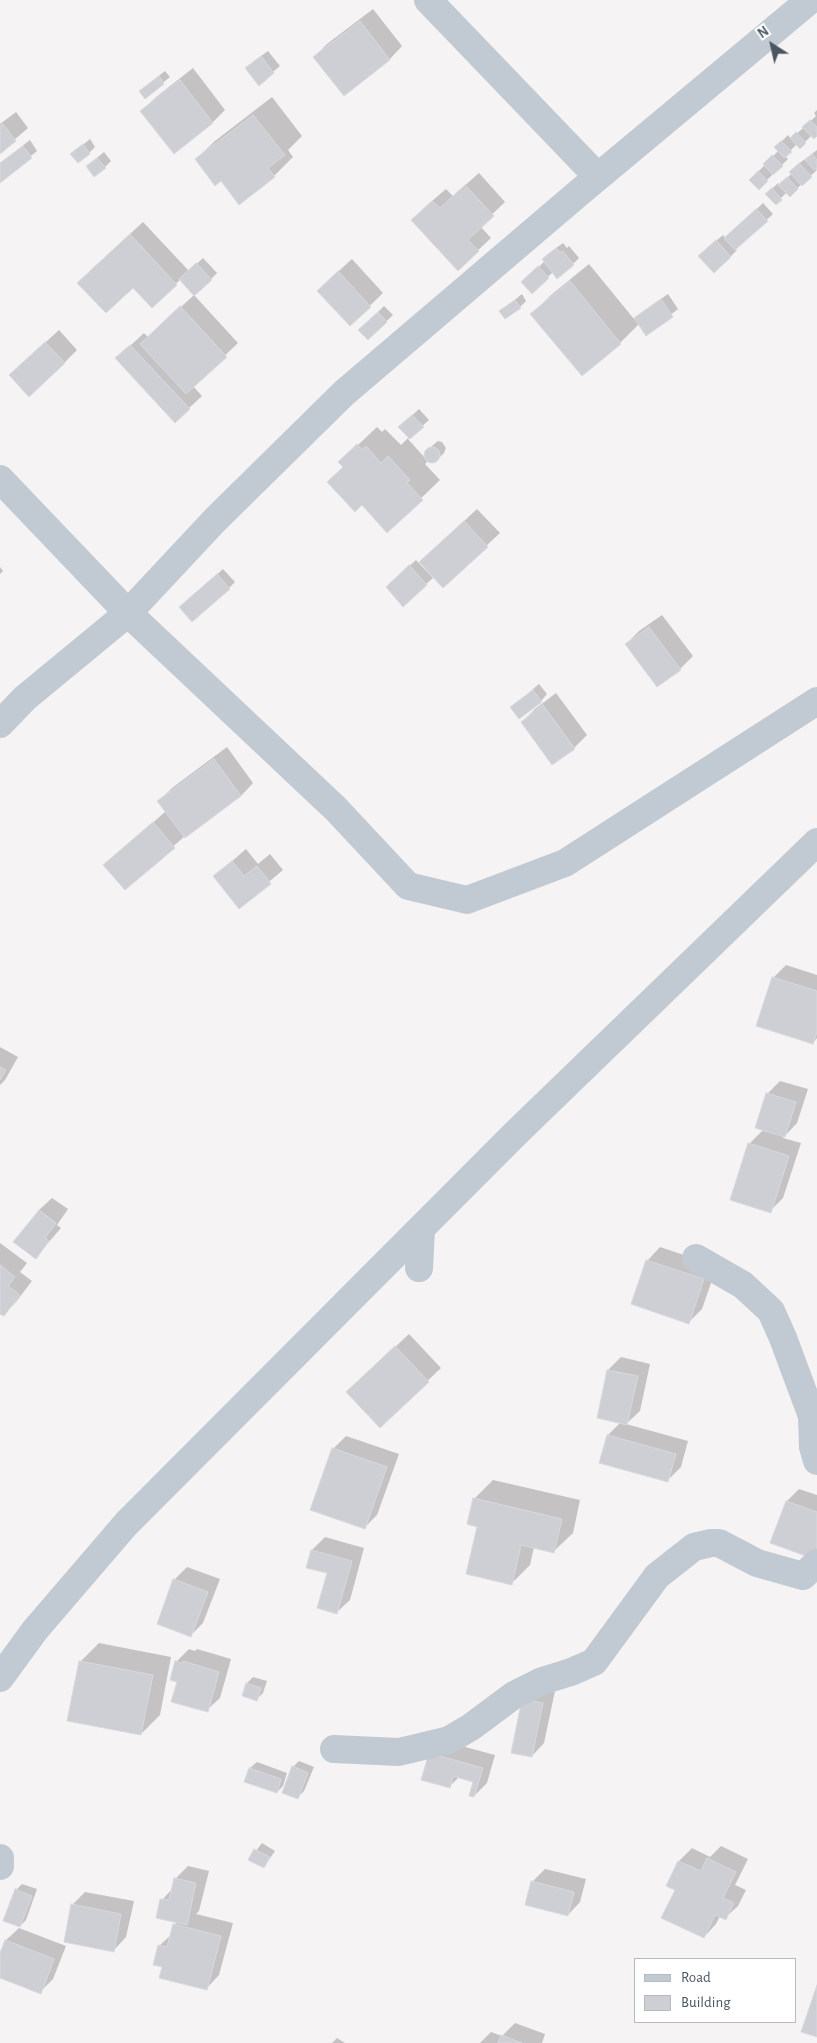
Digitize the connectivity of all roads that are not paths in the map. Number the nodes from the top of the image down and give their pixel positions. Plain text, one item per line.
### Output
1 (428, 0) edge
2 (810, 0) edge
3 (598, 177) junction
4 (0, 479) edge
5 (128, 613) junction
6 (817, 701) edge
7 (0, 724) edge
8 (817, 842) edge
9 (421, 1228) junction
10 (696, 1258) dead end
11 (419, 1268) dead end
12 (815, 1413) edge
13 (817, 1460) edge
14 (812, 1578) edge
15 (0, 1678) edge
16 (334, 1749) dead end
17 (0, 1858) edge
18 (0, 1866) edge

1 - 3 street
2 - 3 street
3 - 5 street
4 - 5 street
5 - 6 street
5 - 7 street
8 - 9 street
9 - 11 street
9 - 15 street
10 - 12 street
12 - 13 street
14 - 16 street
17 - 18 street

